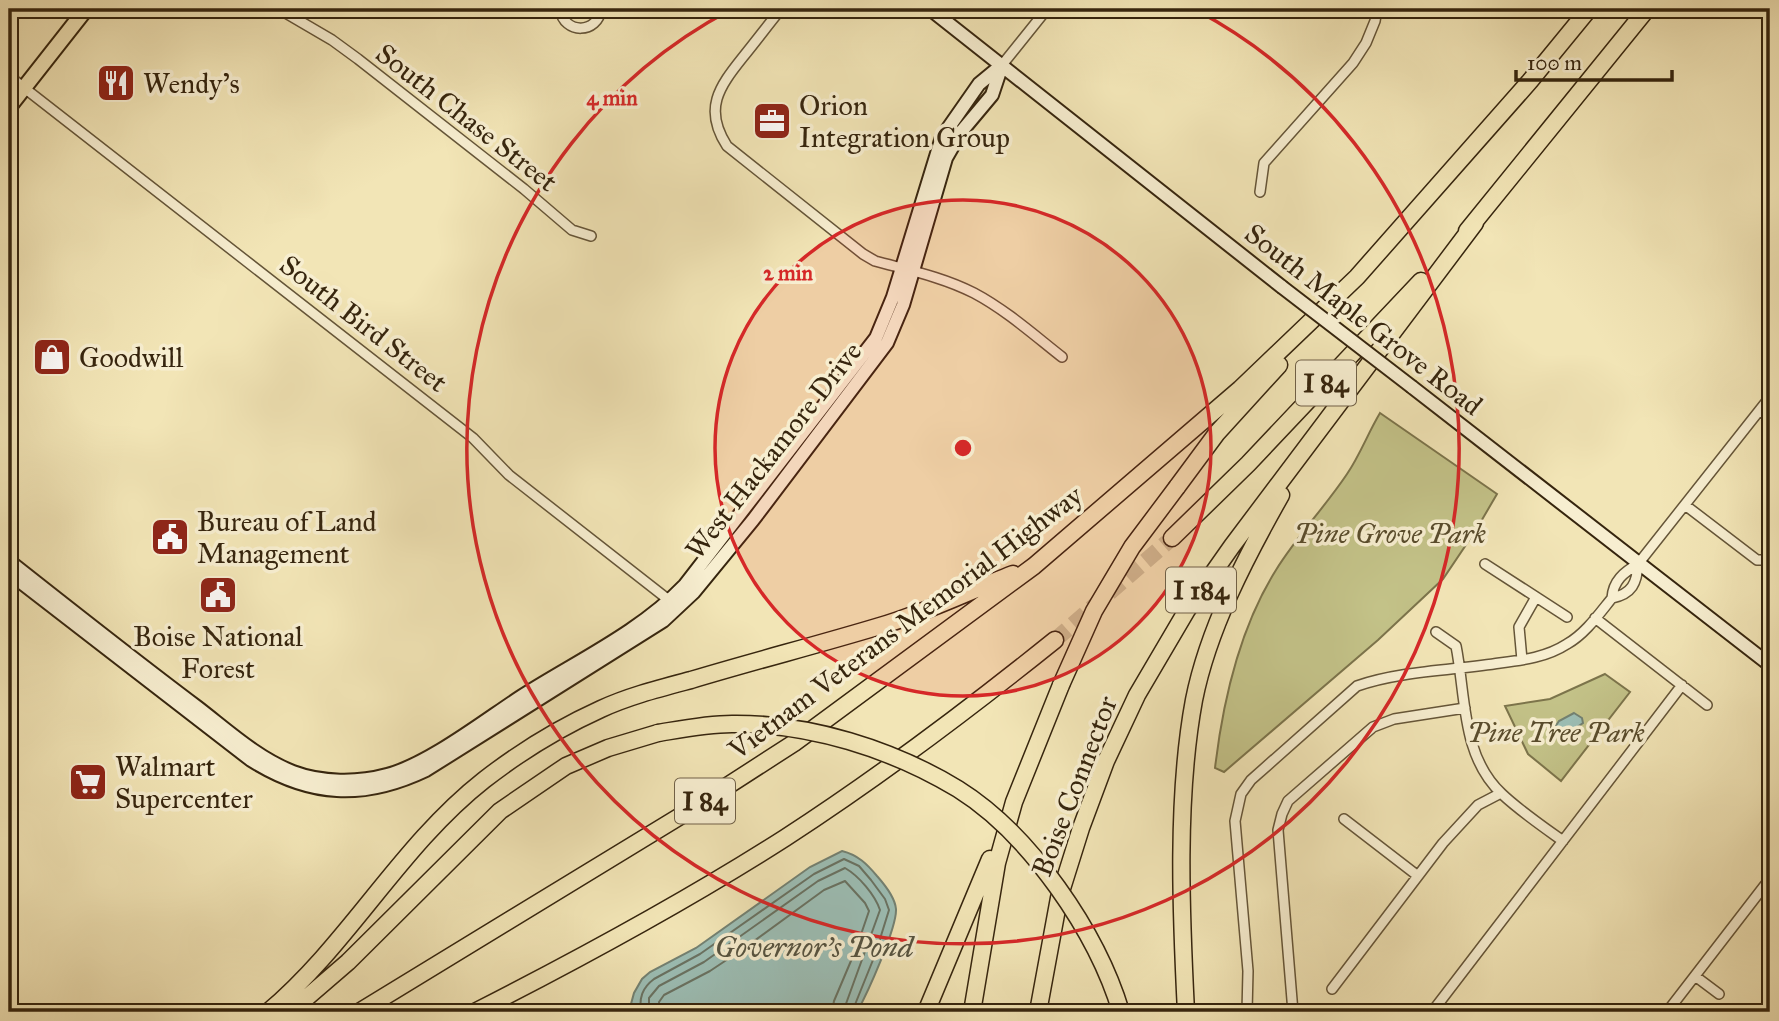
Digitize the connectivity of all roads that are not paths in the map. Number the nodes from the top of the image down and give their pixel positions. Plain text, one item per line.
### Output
1 (86, 9) edge
2 (279, 9) edge
3 (561, 9) edge
4 (601, 9) edge
5 (781, 9) edge
6 (930, 9) edge
7 (1047, 9) edge
8 (1377, 9) edge
9 (1589, 9) edge
10 (1647, 9) edge
11 (1002, 65) junction
12 (9, 76) edge
13 (24, 88) junction
14 (9, 107) edge
15 (1260, 192) dead end
16 (1475, 223) junction
17 (592, 236) dead end
18 (907, 269) junction
19 (1357, 276) junction
20 (1062, 357) dead end
21 (1770, 397) edge
22 (1760, 410) junction
23 (1770, 418) edge
24 (1312, 441) junction
25 (1685, 505) junction
26 (1172, 538) tunnel mouth
27 (9, 561) edge
28 (1769, 561) edge
29 (1485, 564) dead end
30 (1638, 564) junction
31 (1034, 565) junction
32 (9, 573) edge
33 (1536, 597) junction
34 (1612, 598) junction
35 (670, 601) junction
36 (1567, 617) dead end
37 (1595, 618) junction
38 (1436, 632) dead end
39 (1055, 640) tunnel mouth
40 (1522, 660) junction
41 (1770, 666) edge
42 (1461, 669) junction
43 (565, 675) junction
44 (1682, 685) junction
45 (1707, 705) dead end
46 (1465, 708) junction
47 (202, 717) junction
48 (1500, 793) junction
49 (1014, 802) junction
50 (1344, 819) dead end
51 (1563, 841) junction
52 (1418, 876) junction
53 (1770, 881) edge
54 (1695, 976) junction
55 (1332, 989) dead end
56 (1719, 993) dead end
57 (268, 1012) edge
58 (290, 1012) edge
59 (359, 1012) edge
60 (475, 1012) edge
61 (926, 1012) edge
62 (972, 1012) edge
63 (1038, 1012) edge
64 (1121, 1012) edge
65 (1186, 1012) edge
66 (1247, 1012) edge
67 (1293, 1012) edge
68 (1432, 1012) edge
69 (1667, 1012) edge

1 - 13 main road
2 - 17 street, South Chase Street
3 - 4 street
5 - 18 street
6 - 11 street, South Maple Grove Road
7 - 11 street, West Hackamore Drive
8 - 15 street
9 - 19 highway, Vietnam Veterans Memorial Highway / I 84
10 - 16 highway, I 84
11 - 18 street, West Hackamore Drive
11 - 30 street, South Maple Grove Road, bridge
12 - 13 street, South Bird Street
13 - 14 main road
13 - 35 street, South Bird Street
16 - 24 highway, Boise Connector / I 184
16 - 26 highway, I 84
18 - 20 street
18 - 35 street, West Hackamore Drive
18 - 43 street, West Hackamore Drive
19 - 31 highway, Vietnam Veterans Memorial Highway / I 84
19 - 49 highway, Boise Connector / I 184, bridge
21 - 22 street
22 - 23 street
22 - 25 street
24 - 63 highway, Boise Connector / I 184
24 - 65 highway
25 - 28 street
25 - 30 street
27 - 47 street
29 - 33 street
30 - 34 street
30 - 34 street
30 - 41 street, South Maple Grove Road
31 - 57 highway
31 - 59 highway, Vietnam Veterans Memorial Highway / I 84
32 - 47 street
33 - 36 street
33 - 40 street
34 - 37 street
35 - 43 street, West Hackamore Drive
37 - 40 street
37 - 44 street
38 - 42 street
39 - 60 highway, I 84
40 - 42 street
42 - 46 street
42 - 66 street
43 - 47 street, West Hackamore Drive
44 - 45 street
44 - 51 street
46 - 48 street
46 - 67 street
48 - 51 street
48 - 52 street
49 - 61 highway
49 - 62 highway, Boise Connector / I 184
50 - 52 street
51 - 68 street
52 - 55 street
53 - 54 street
54 - 56 street
54 - 69 street
58 - 64 highway, bridge

